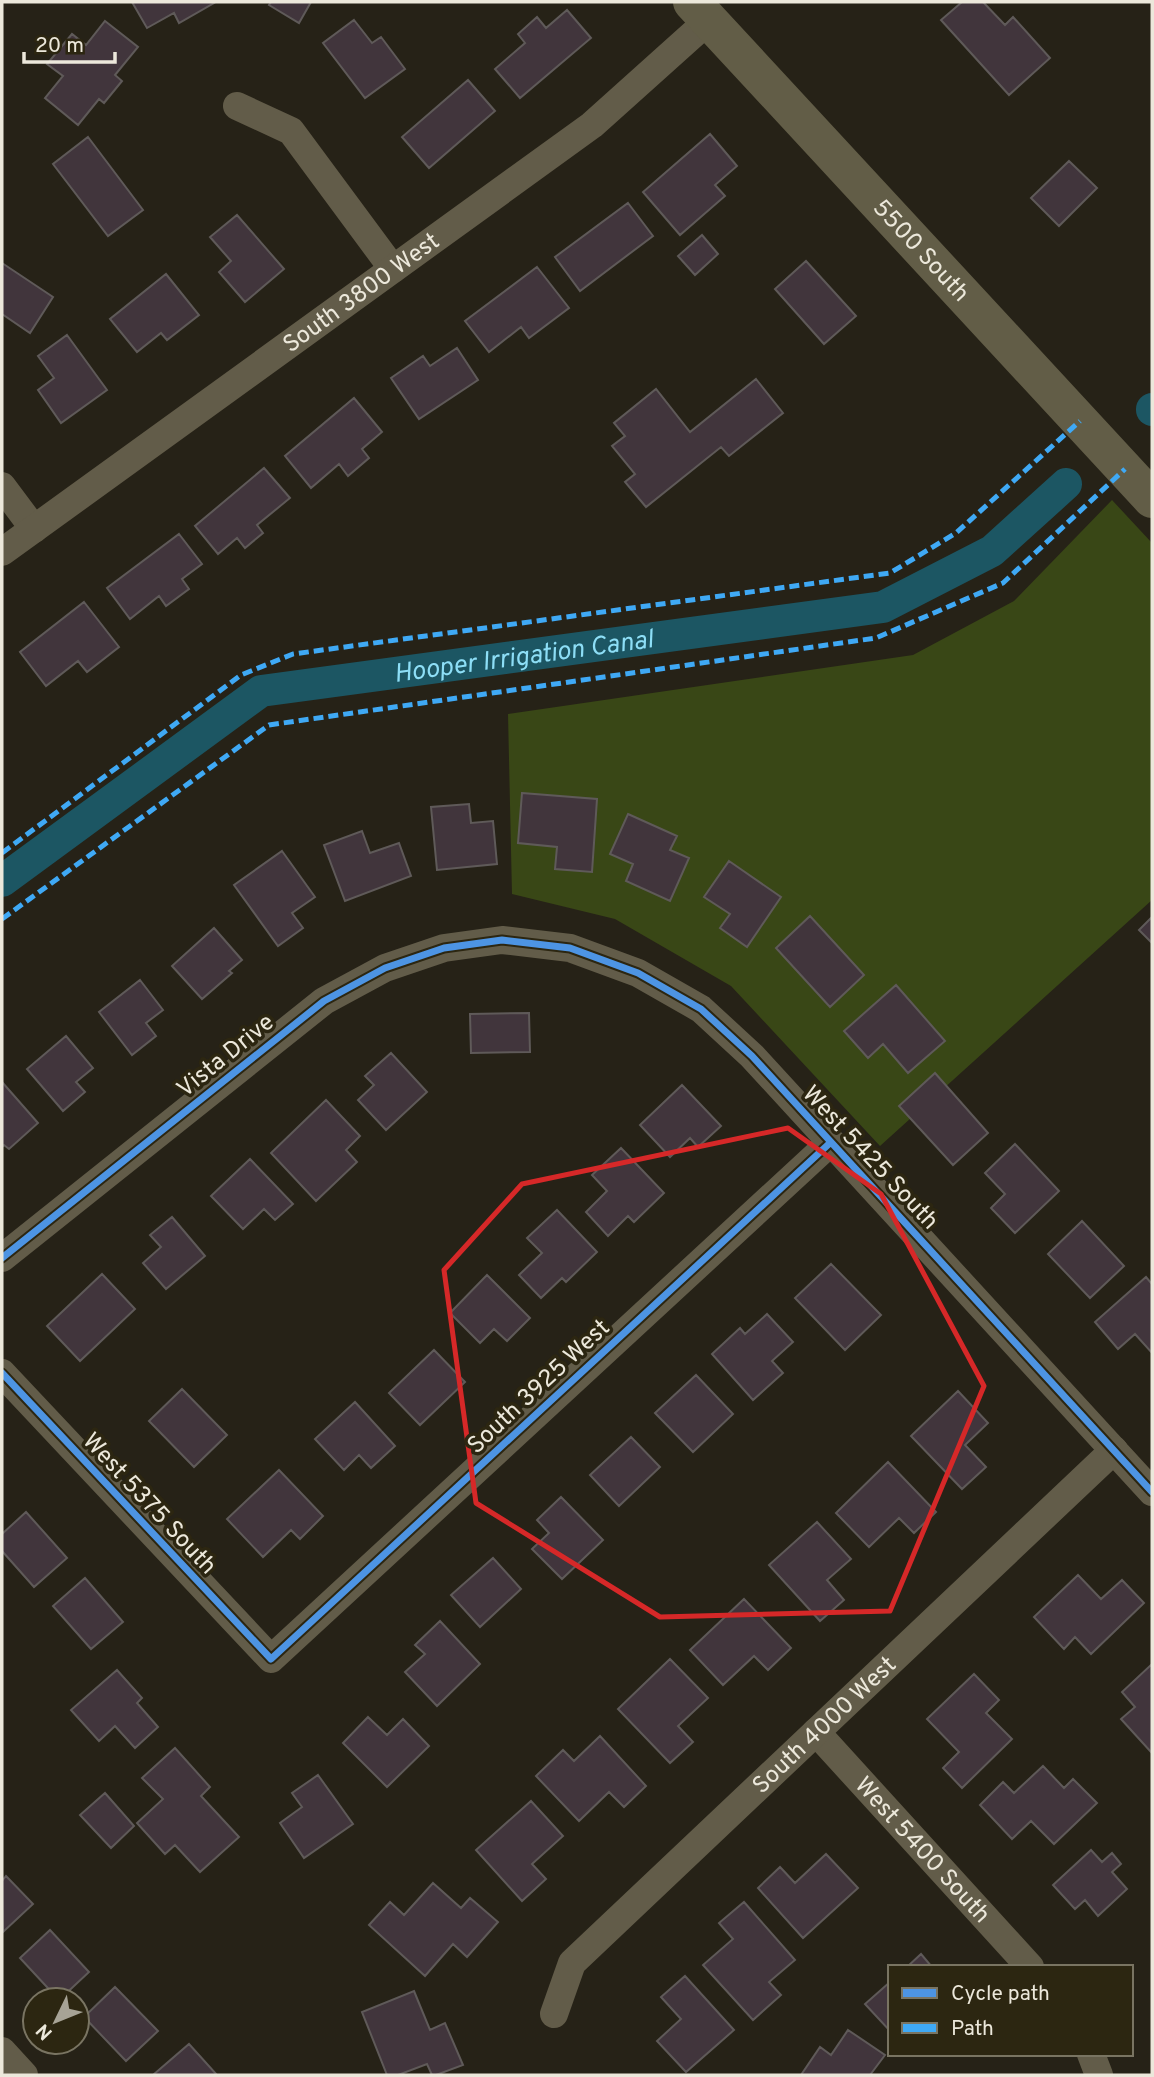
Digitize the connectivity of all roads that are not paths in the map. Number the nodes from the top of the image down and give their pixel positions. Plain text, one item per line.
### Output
1 (700, 11) edge
2 (237, 106) dead end
3 (393, 269) junction
4 (2, 486) edge
5 (1152, 499) edge
6 (34, 529) junction
7 (2, 552) edge
8 (502, 940) joint
9 (831, 1142) junction
10 (2, 1258) edge
11 (2, 1373) edge
12 (1114, 1450) junction
13 (1152, 1492) edge
14 (271, 1659) joint
15 (816, 1732) junction
16 (1028, 1965) edge
17 (554, 2014) dead end
18 (2, 2051) edge
19 (1092, 2056) edge
20 (24, 2075) edge
21 (1100, 2075) edge

1 - 3 street, South 3800 West
1 - 5 main road, 5500 South
2 - 3 street
3 - 6 street, South 3800 West
4 - 6 street
6 - 7 street, South 3800 West
8 - 9 street, West 5425 South
8 - 10 street, Vista Drive
9 - 12 street, West 5425 South
9 - 14 street, South 3925 West
11 - 14 street, West 5375 South
12 - 13 street, West 5425 South
12 - 15 street, South 4000 West
15 - 16 street, West 5400 South
15 - 17 street, South 4000 West
18 - 20 street
19 - 21 street

